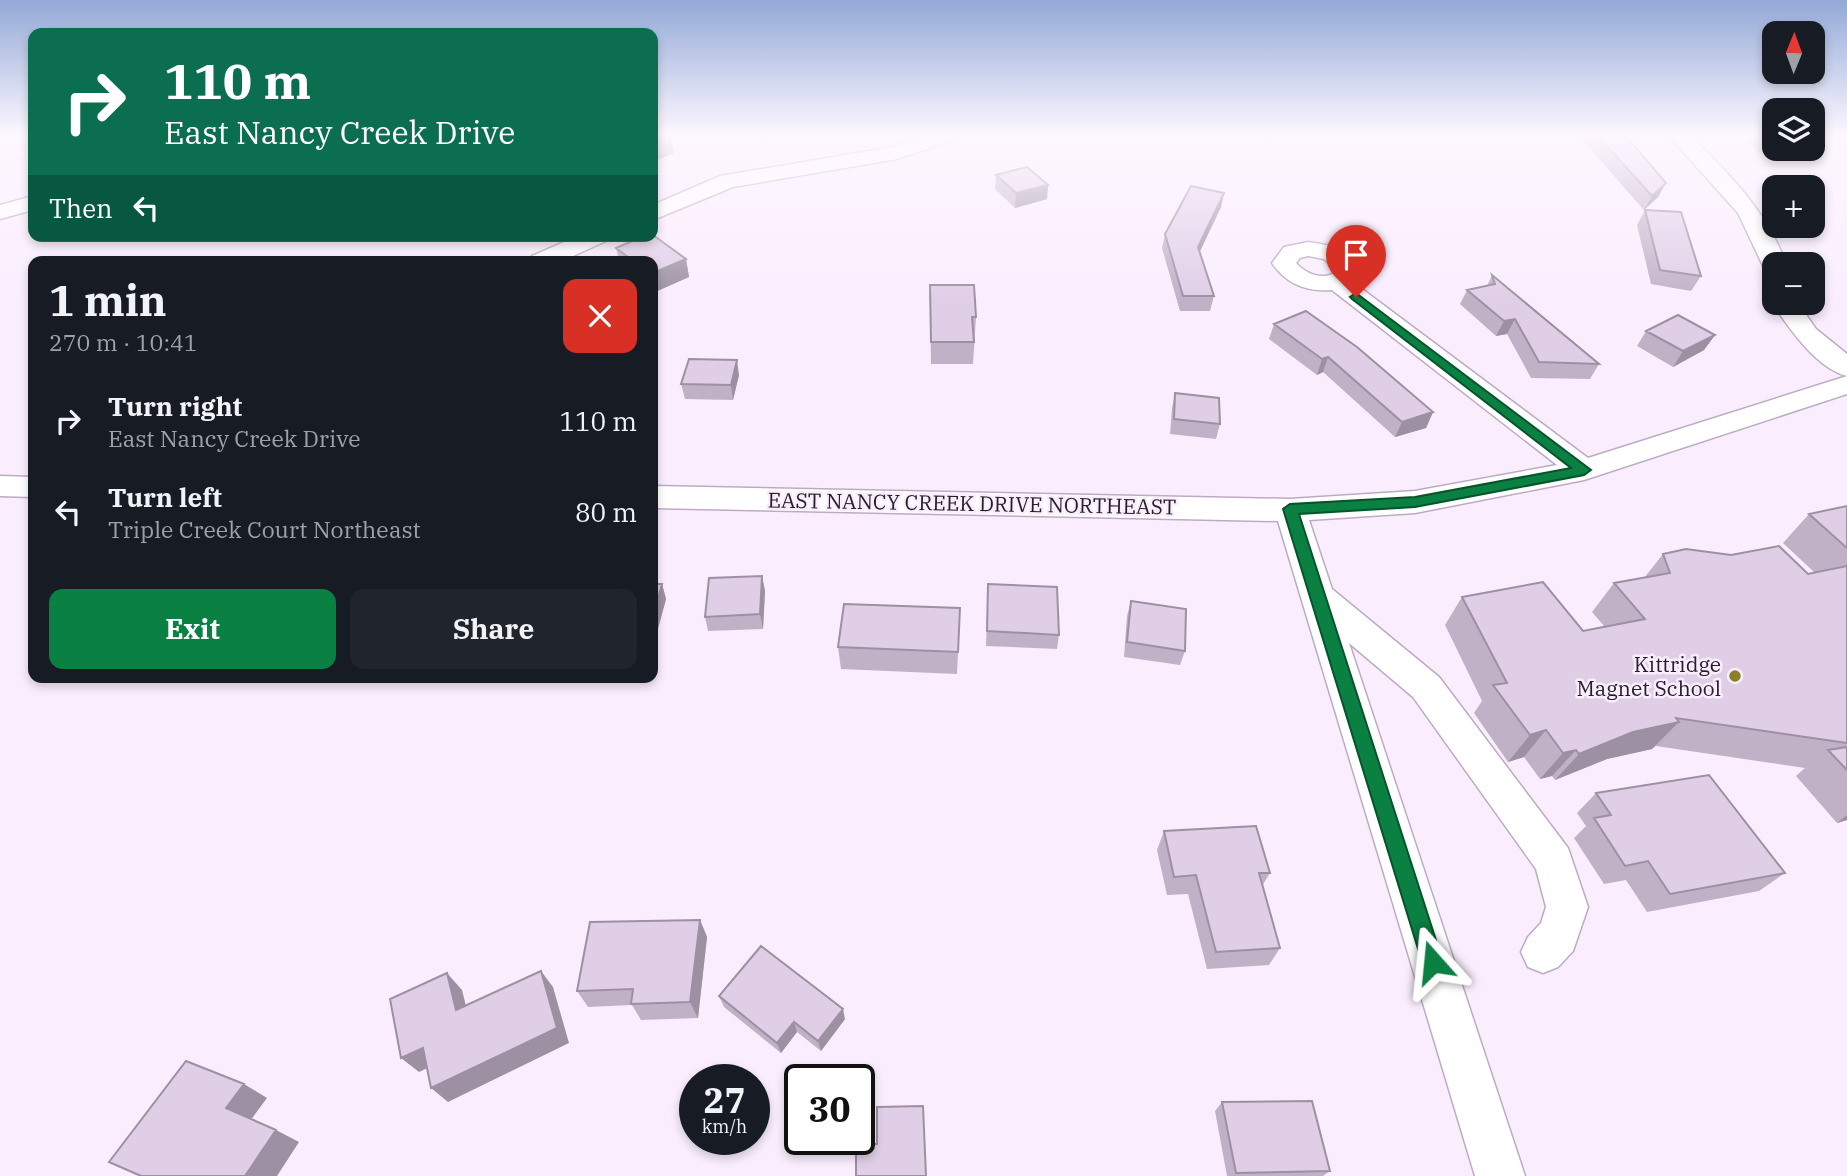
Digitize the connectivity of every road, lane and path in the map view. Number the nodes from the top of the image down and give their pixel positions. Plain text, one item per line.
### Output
1 (707, 190) edge
2 (1732, 190) edge
3 (28, 204) edge
4 (658, 211) edge
5 (0, 212) edge
6 (584, 242) edge
7 (1771, 252) edge
8 (552, 256) edge
9 (1337, 282) dead end
10 (1793, 315) edge
11 (1847, 368) edge
12 (1847, 385) edge
13 (1584, 470) junction
14 (0, 486) edge
15 (28, 487) edge
16 (658, 497) edge
17 (1290, 509) junction
18 (1316, 595) junction
19 (1543, 951) dead end
20 (1500, 1176) edge

1 - 4 street
2 - 7 street
3 - 5 street
6 - 8 street
9 - 13 street
10 - 11 street
12 - 13 street
13 - 17 street, EAST NANCY CREEK DRIVE NORTHEAST
14 - 15 street
16 - 17 street, EAST NANCY CREEK DRIVE NORTHEAST
17 - 18 street
18 - 19 street
18 - 20 street

